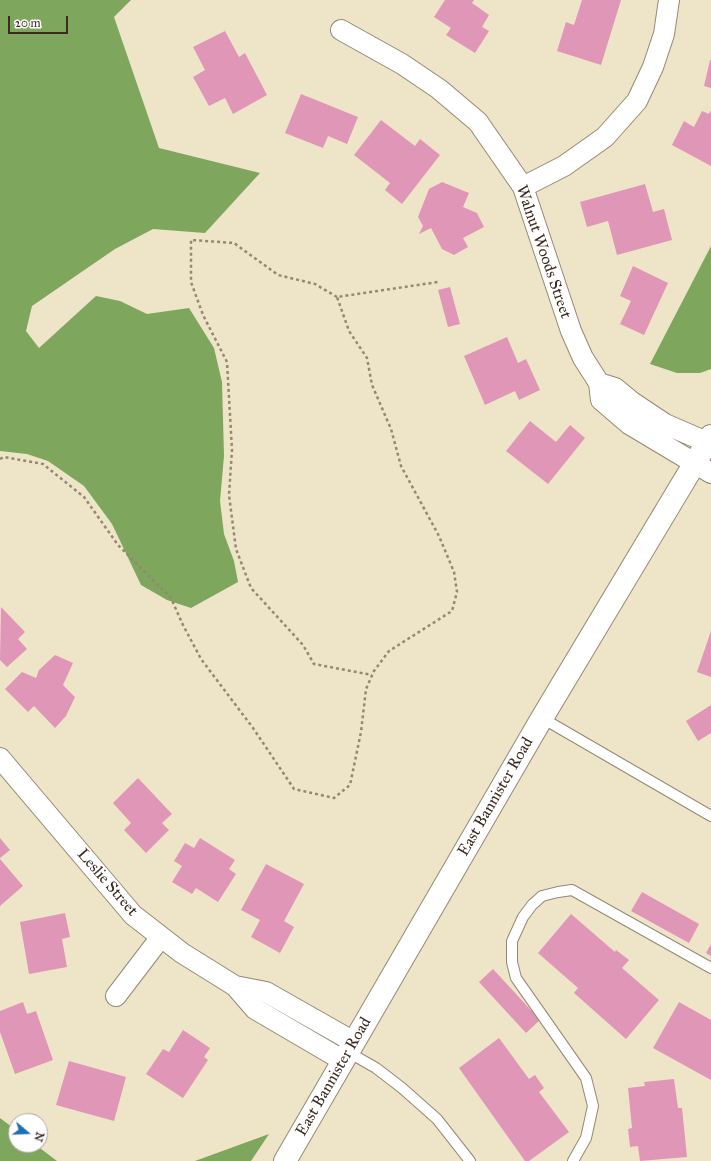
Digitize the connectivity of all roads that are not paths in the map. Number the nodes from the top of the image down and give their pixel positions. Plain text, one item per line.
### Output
1 (669, 0) edge
2 (341, 30) dead end
3 (522, 187) junction
4 (599, 383) junction
5 (710, 441) edge
6 (703, 468) edge
7 (542, 718) junction
8 (0, 758) edge
9 (711, 816) edge
10 (161, 937) junction
11 (711, 968) edge
12 (116, 996) dead end
13 (349, 1052) junction
14 (285, 1161) edge
15 (470, 1161) edge
16 (573, 1161) edge

1 - 3 street
2 - 3 street, Walnut Woods Street
3 - 4 street, Walnut Woods Street
4 - 5 street
4 - 6 street, Walnut Woods Street
5 - 6 main road, East Bannister Road
6 - 7 main road, East Bannister Road
7 - 9 lane
7 - 13 main road, East Bannister Road
8 - 10 street, Leslie Street
10 - 12 street
10 - 13 street, Leslie Street
11 - 16 lane
13 - 14 main road, East Bannister Road
13 - 15 lane

